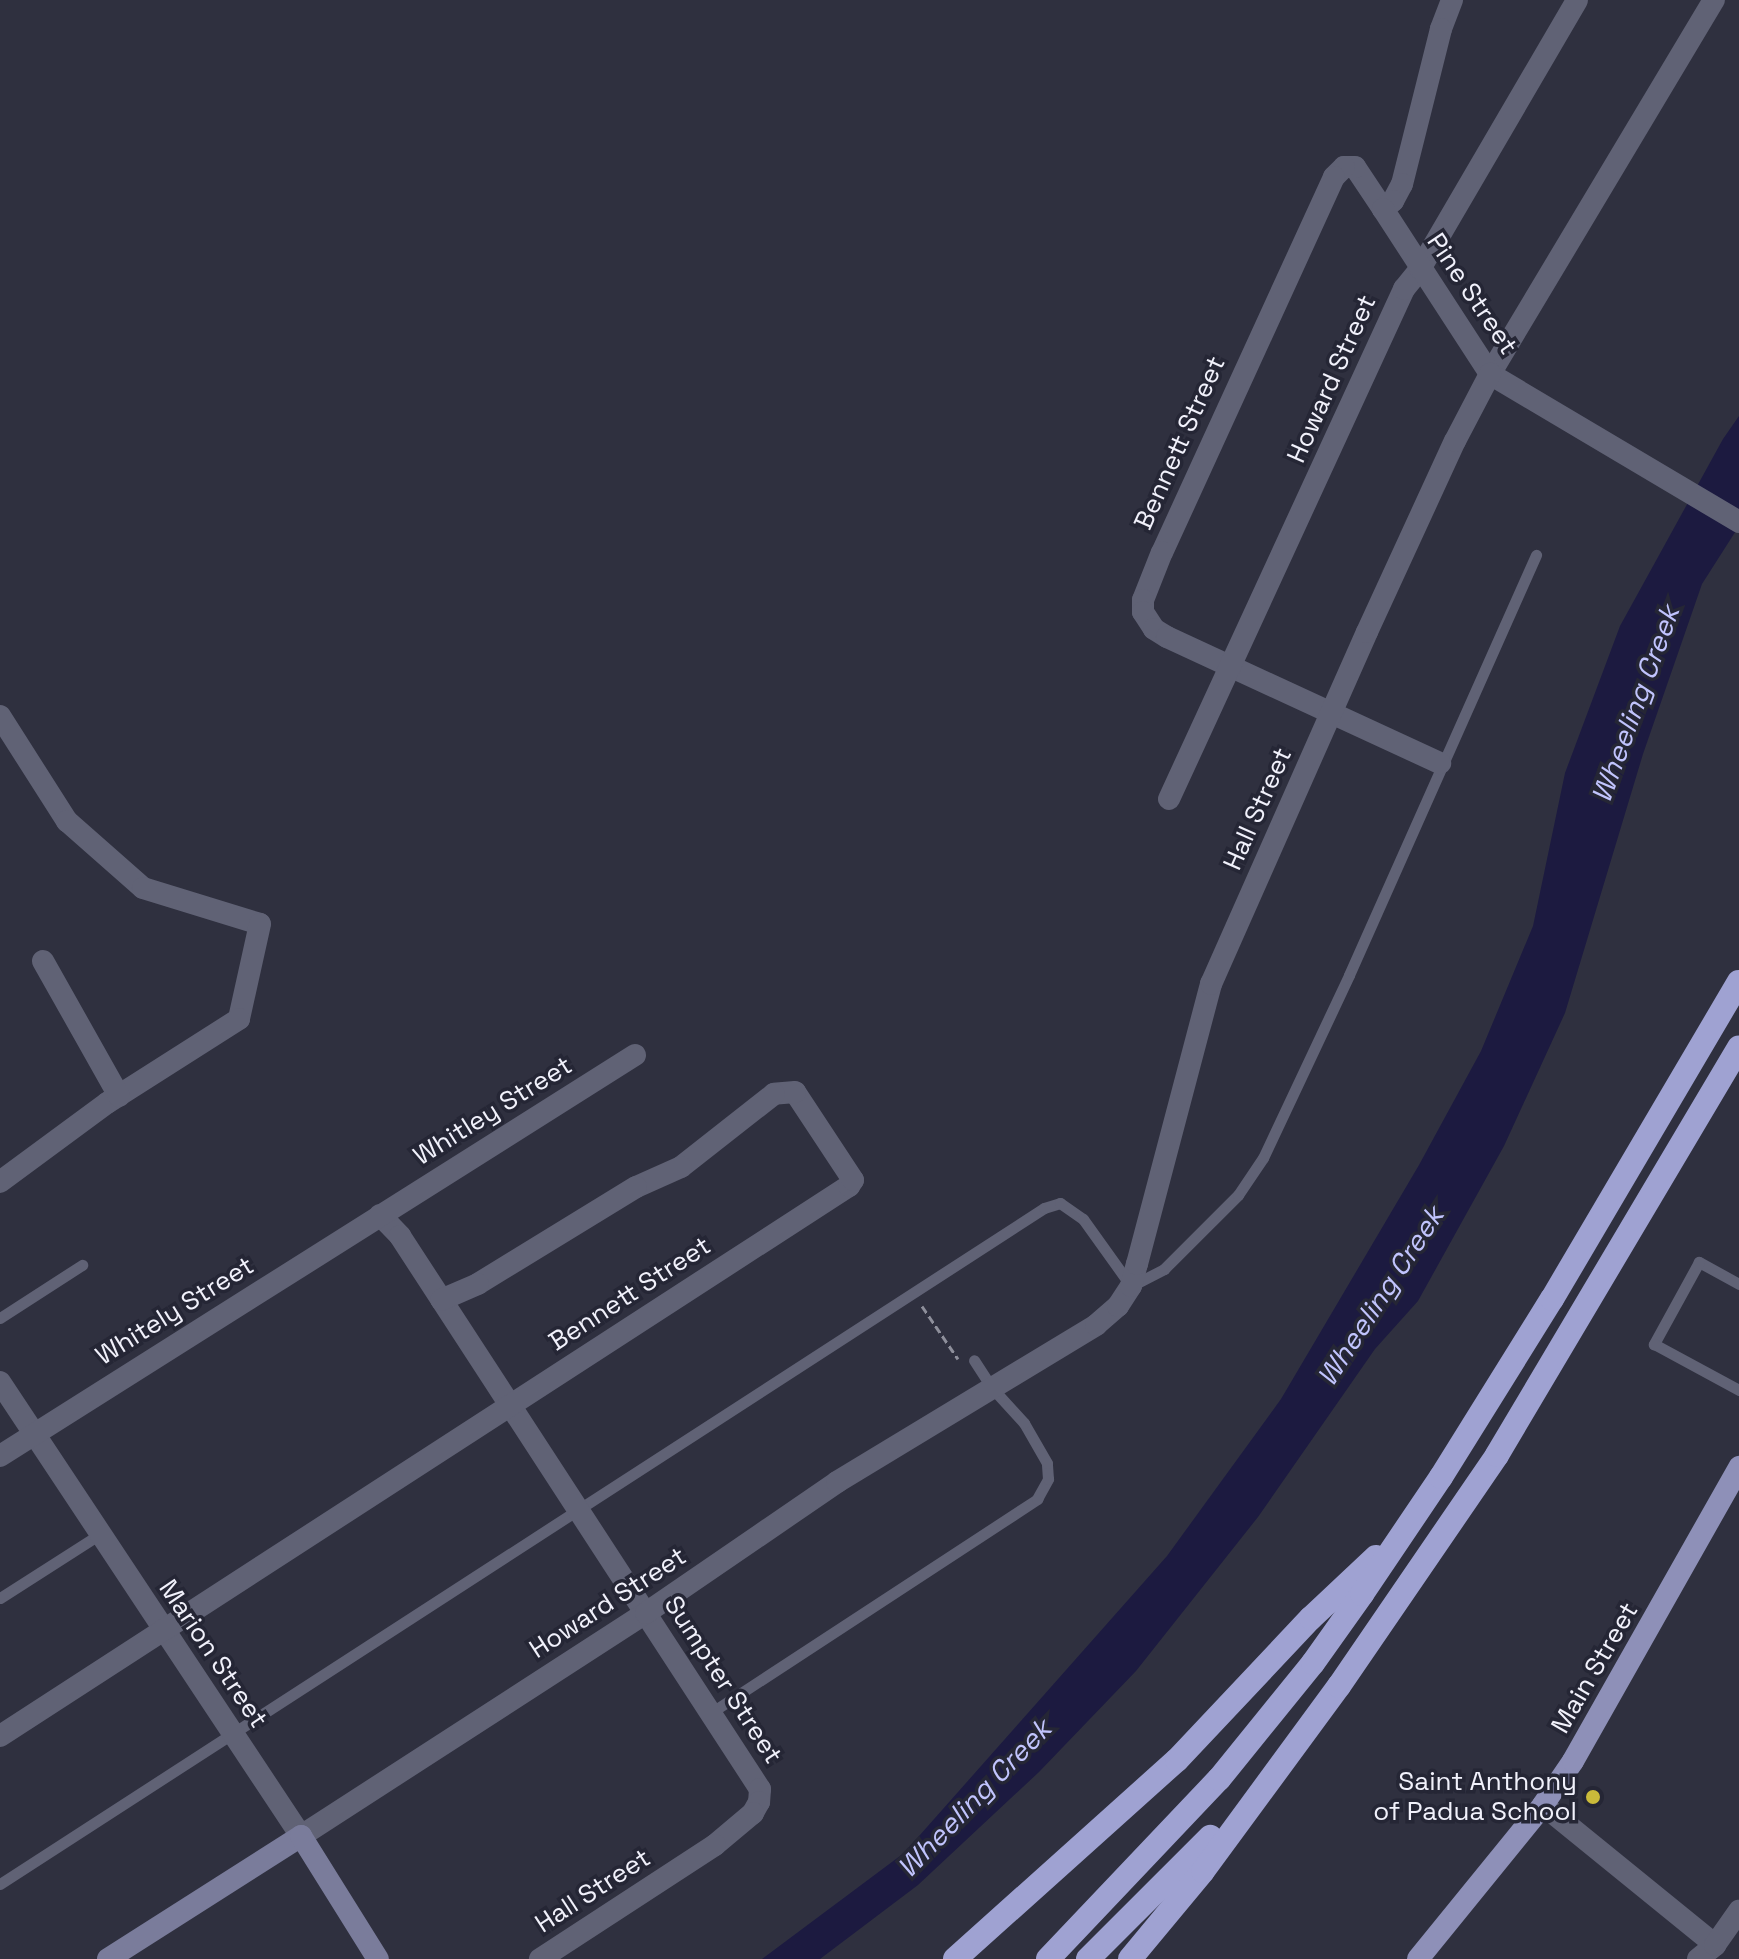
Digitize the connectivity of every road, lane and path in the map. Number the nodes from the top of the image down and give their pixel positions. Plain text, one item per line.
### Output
1 (1577, 0) edge
2 (1714, 0) edge
3 (1448, 4) edge
4 (1383, 209) junction
5 (1302, 244) joint
6 (1420, 269) junction
7 (1490, 374) junction
8 (1739, 522) edge
9 (1536, 555) dead end
10 (1231, 668) junction
11 (1332, 714) junction
12 (0, 716) edge
13 (1440, 763) junction
14 (1169, 799) dead end
15 (43, 961) dead end
16 (1739, 982) edge
17 (1739, 1047) edge
18 (635, 1055) dead end
19 (119, 1096) junction
20 (0, 1182) edge
21 (380, 1215) junction
22 (82, 1265) dead end
23 (1739, 1284) edge
24 (1131, 1286) junction
25 (913, 1293) junction
26 (441, 1300) junction
27 (0, 1318) edge
28 (969, 1363) joint
29 (0, 1382) edge
30 (992, 1388) junction
31 (1739, 1390) edge
32 (511, 1404) junction
33 (35, 1434) junction
34 (0, 1456) edge
35 (1739, 1467) edge
36 (1733, 1492) edge
37 (579, 1509) junction
38 (1412, 1522) junction
39 (100, 1534) junction
40 (0, 1598) edge
41 (646, 1613) junction
42 (163, 1631) junction
43 (1339, 1686) junction
44 (712, 1712) junction
45 (233, 1734) junction
46 (0, 1736) edge
47 (1543, 1805) junction
48 (301, 1836) junction
49 (677, 1870) joint
50 (0, 1884) edge
51 (1739, 1911) edge
52 (1707, 1952) edge
53 (108, 1959) edge
54 (378, 1959) edge
55 (540, 1959) edge
56 (955, 1959) edge
57 (1048, 1959) edge
58 (1088, 1959) edge
59 (1130, 1959) edge
60 (1418, 1959) edge

1 - 6 street, Howard Street
2 - 7 street, Hall Street
3 - 4 street
4 - 5 street, Pine Street
4 - 6 street, Pine Street
5 - 10 street, Bennett Street
6 - 7 street, Pine Street
6 - 10 street, Howard Street
7 - 8 street, Pine Street
7 - 11 street, Hall Street
9 - 13 lane
10 - 11 street, Bennett Street
10 - 14 street, Howard Street
11 - 13 street, Bennett Street
11 - 24 street, Hall Street
12 - 19 street
13 - 24 lane
15 - 19 street
16 - 38 highway
17 - 43 highway
18 - 21 street, Whitley Street
19 - 20 street
21 - 26 street, Sumpter Street
21 - 33 street, Whitely Street
22 - 27 lane
23 - 31 lane
24 - 25 lane
24 - 30 street, Howard Street
25 - 28 path
25 - 37 lane
26 - 32 street, Sumpter Street
26 - 32 street, Bennett Street
28 - 30 lane
29 - 33 street, Marion Street
30 - 41 street, Howard Street
30 - 44 lane
32 - 37 street, Sumpter Street
32 - 42 street, Bennett Street
33 - 34 street, Whitely Street
33 - 39 street, Marion Street
35 - 36 main road, Main Street
36 - 47 main road, Main Street
37 - 41 street, Sumpter Street
37 - 45 lane
38 - 56 highway
38 - 57 highway
39 - 40 lane
39 - 42 street, Marion Street
41 - 44 street, Sumpter Street
41 - 48 street, Howard Street
42 - 45 street, Marion Street
42 - 46 street, Bennett Street
43 - 58 highway
43 - 59 highway
44 - 49 street, Sumpter Street
45 - 48 street, Marion Street
45 - 50 lane
47 - 52 street
47 - 60 main road, Main Street
48 - 53 main road, Howard Street
48 - 54 main road, Marion Street
49 - 55 street, Hall Street
51 - 52 street

